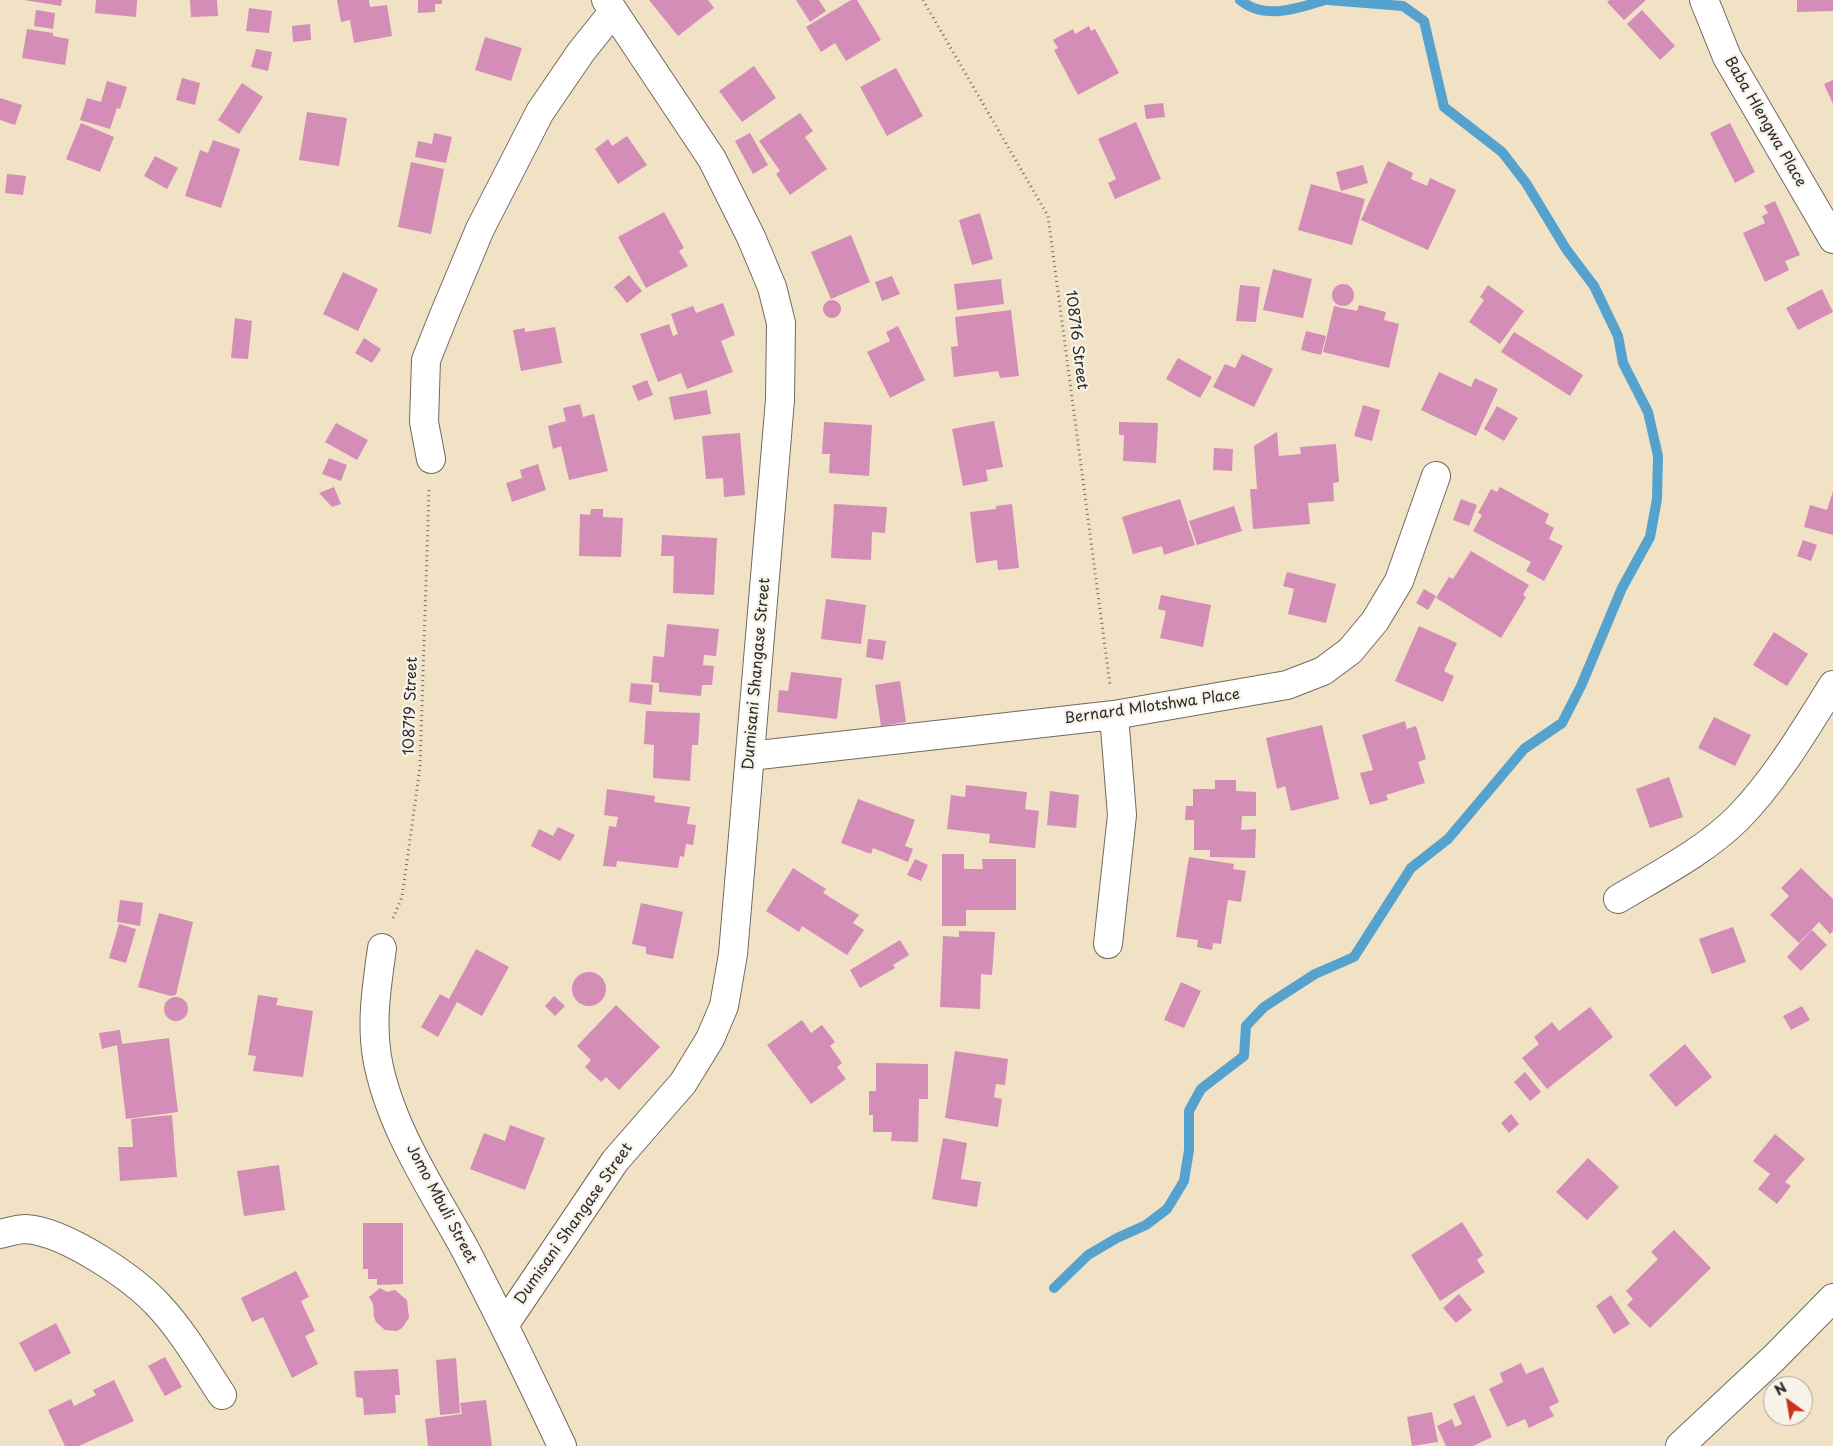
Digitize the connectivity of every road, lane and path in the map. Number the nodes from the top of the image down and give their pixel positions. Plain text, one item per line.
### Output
1 (923, 0) edge
2 (1704, 0) edge
3 (610, 6) edge
4 (1833, 239) edge
5 (430, 459) joint
6 (1436, 476) dead end
7 (1833, 685) edge
8 (1114, 715) junction
9 (750, 756) junction
10 (1618, 899) dead end
11 (1108, 944) dead end
12 (382, 948) joint
13 (0, 1234) edge
14 (1833, 1298) edge
15 (505, 1324) junction
16 (222, 1395) dead end
17 (562, 1446) edge
18 (1680, 1446) edge

1 - 8 path, 108716 Street
2 - 4 street, Baba Hlengwa Place
3 - 5 street
3 - 9 street, Dumisani Shangase Street
5 - 12 path, 108719 Street
6 - 8 street, Bernard Mlotshwa Place
7 - 10 street
8 - 9 street, Bernard Mlotshwa Place
8 - 11 street
9 - 15 street, Dumisani Shangase Street
12 - 15 street, Jomo Mbuli Street
13 - 16 street
14 - 18 street
15 - 17 street, Jomo Mbuli Street

